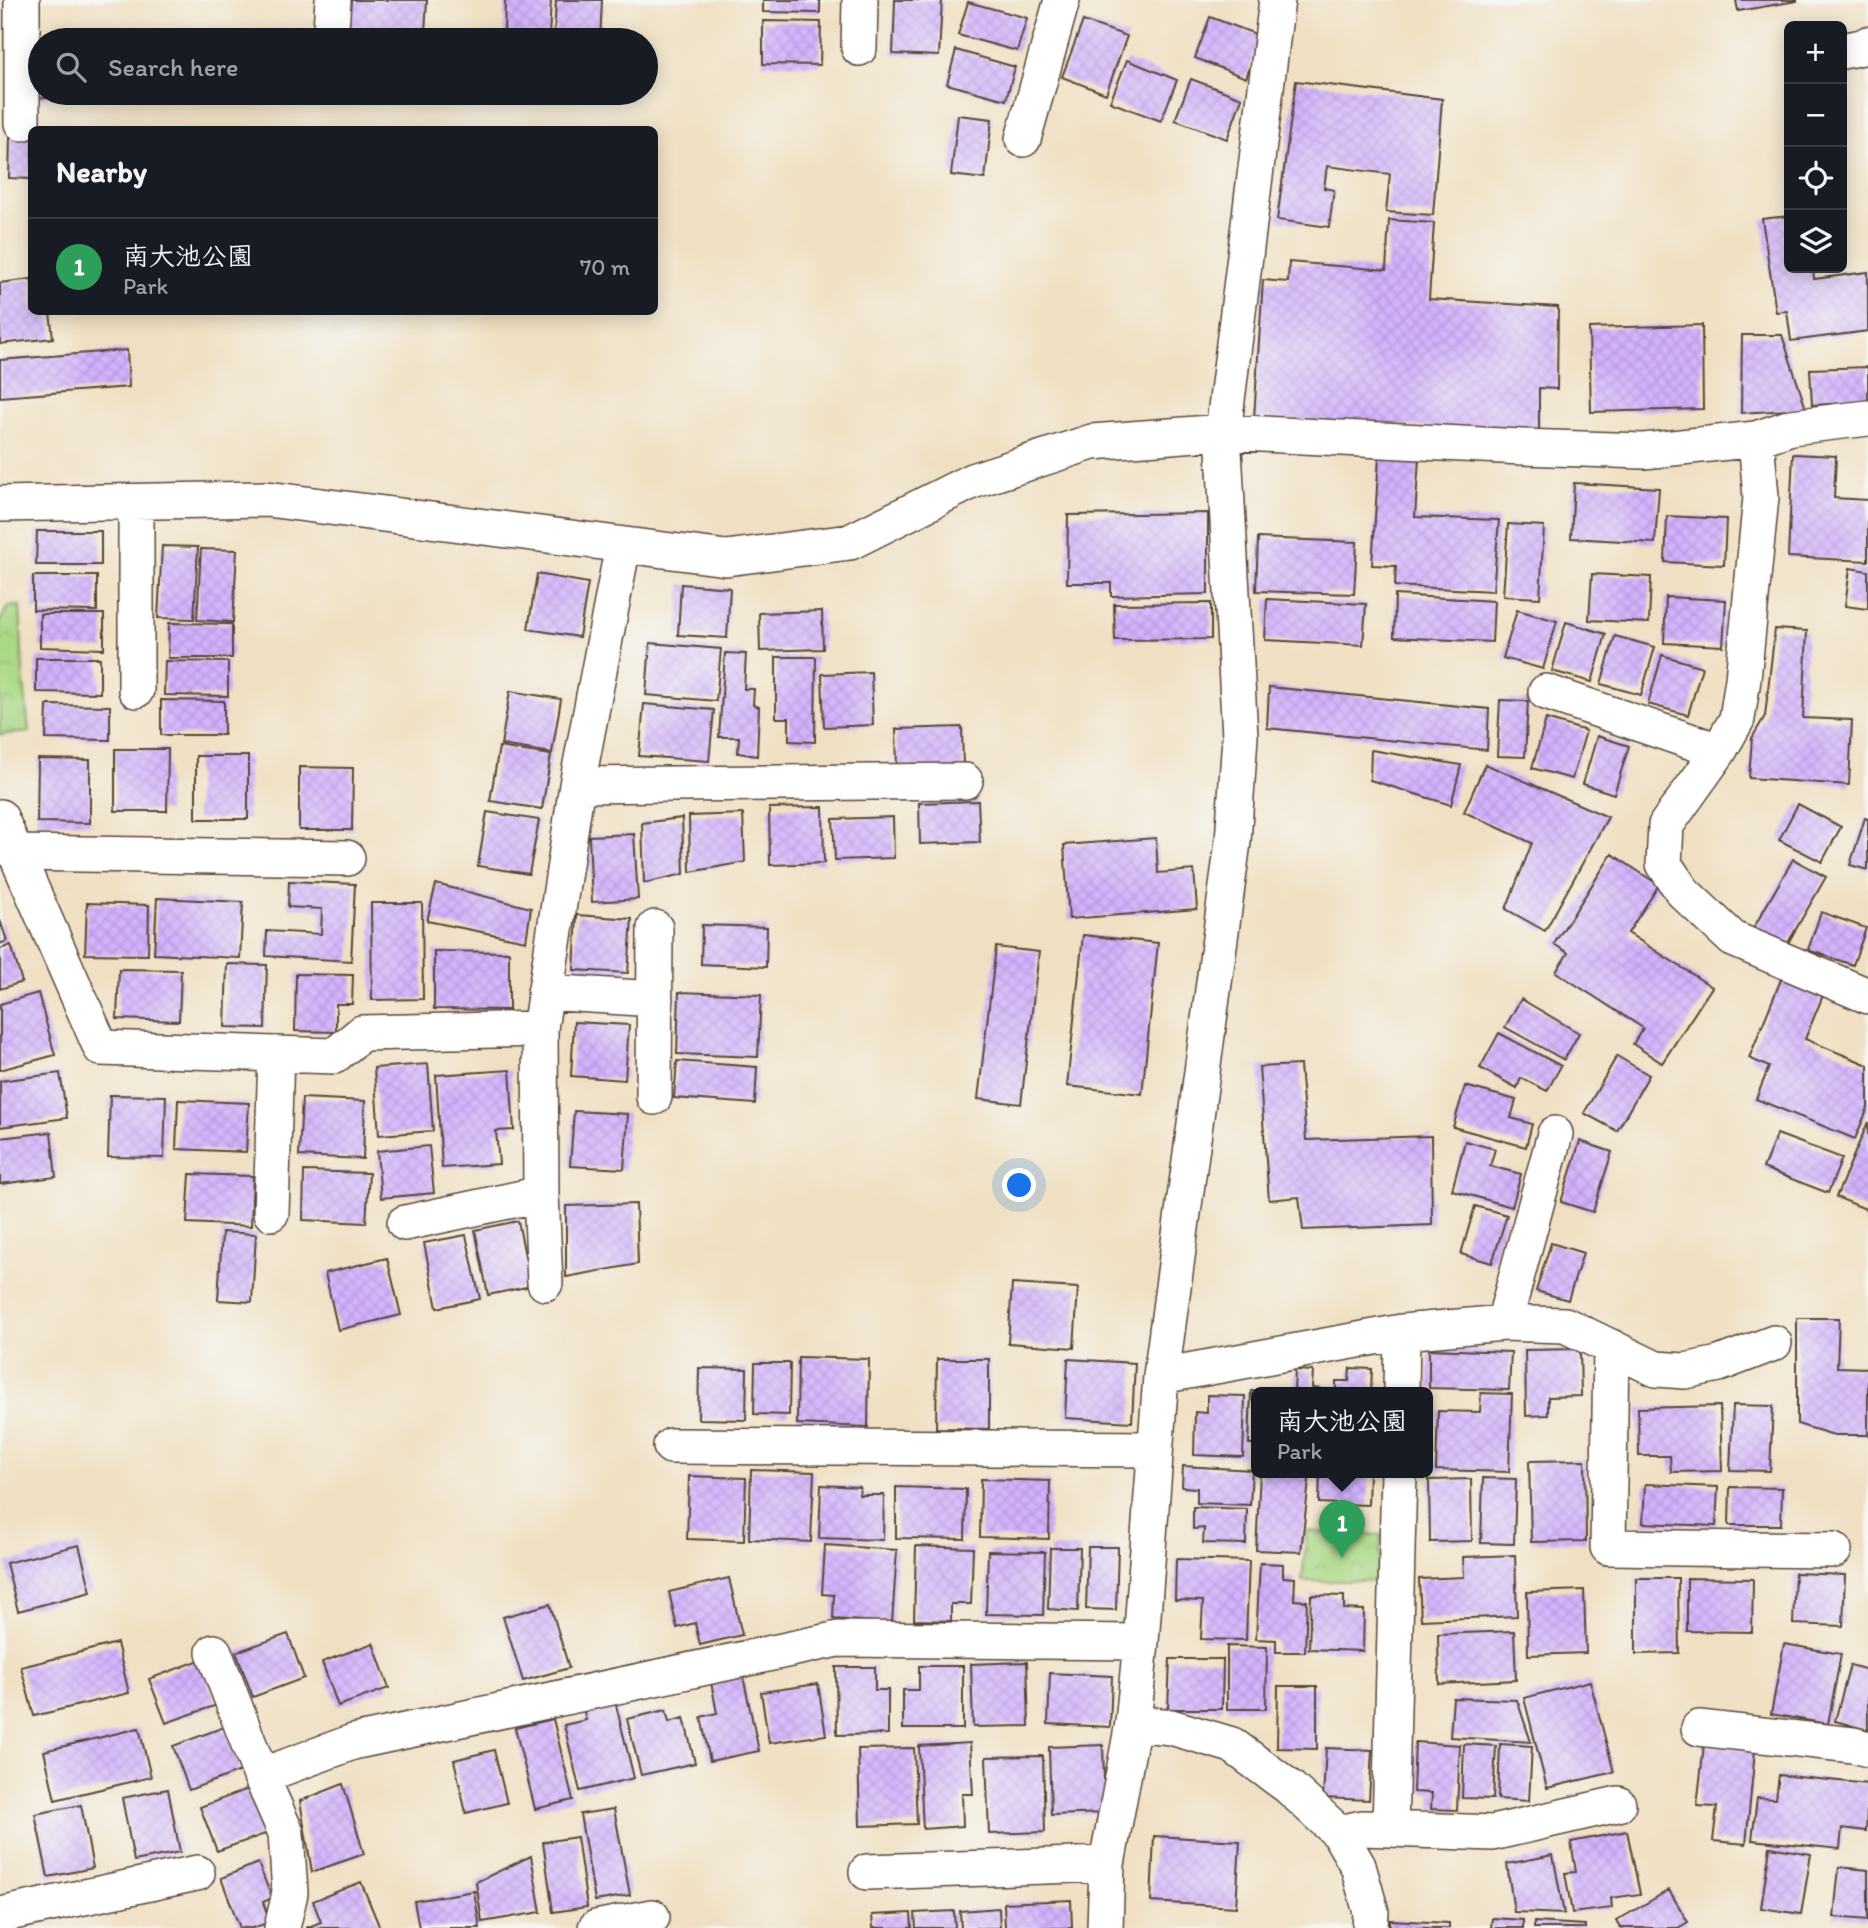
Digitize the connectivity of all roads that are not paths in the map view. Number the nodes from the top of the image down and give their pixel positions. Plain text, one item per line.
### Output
1 (22, 0) edge
2 (860, 0) edge
3 (1062, 0) edge
4 (1278, 0) edge
5 (1868, 44) edge
6 (859, 48) dead end
7 (1847, 50) edge
8 (22, 123) dead end
9 (1023, 139) dead end
10 (1868, 418) edge
11 (1223, 432) junction
12 (1756, 439) junction
13 (136, 502) junction
14 (0, 504) edge
15 (622, 545) junction
16 (136, 690) dead end
17 (1546, 692) dead end
18 (1719, 751) junction
19 (965, 781) dead end
20 (578, 786) junction
21 (0, 817) edge
22 (15, 853) junction
23 (346, 858) dead end
24 (655, 928) dead end
25 (545, 992) junction
26 (1868, 996) edge
27 (655, 999) junction
28 (540, 1029) junction
29 (276, 1054) junction
30 (654, 1097) dead end
31 (1555, 1134) dead end
32 (541, 1194) junction
33 (271, 1213) dead end
34 (405, 1223) dead end
35 (545, 1283) dead end
36 (1504, 1323) junction
37 (1402, 1332) junction
38 (1774, 1343) dead end
39 (1611, 1347) junction
40 (1161, 1376) junction
41 (1401, 1387) edge
42 (671, 1446) dead end
43 (1155, 1449) junction
44 (1399, 1478) edge
45 (1834, 1550) dead end
46 (1141, 1642) junction
47 (214, 1652) dead end
48 (1133, 1723) junction
49 (1699, 1728) dead end
50 (1868, 1749) edge
51 (261, 1776) junction
52 (1618, 1804) dead end
53 (1390, 1829) junction
54 (1339, 1833) junction
55 (1107, 1864) junction
56 (867, 1872) dead end
57 (197, 1873) dead end
58 (0, 1914) edge
59 (652, 1917) dead end
60 (282, 1928) edge
61 (596, 1928) edge
62 (1105, 1928) edge
63 (1370, 1928) edge

1 - 8 street
2 - 6 street
3 - 9 street
4 - 11 street
5 - 7 street
10 - 12 street
11 - 12 street
11 - 15 street
11 - 40 street
12 - 18 street
13 - 14 street
13 - 15 street
13 - 16 street
15 - 20 street
17 - 18 street
18 - 26 street
19 - 20 street
20 - 25 street
21 - 22 street
22 - 23 street
22 - 29 street
24 - 27 street
25 - 27 street
25 - 28 street
27 - 30 street
28 - 29 street
28 - 32 street
29 - 33 street
31 - 36 street
32 - 34 street
32 - 35 street
36 - 37 street
36 - 39 street
37 - 40 street
37 - 41 street
38 - 39 street
39 - 45 street
40 - 43 street
42 - 43 street
43 - 46 street
44 - 53 street
46 - 48 street
46 - 51 street
47 - 51 street
48 - 54 street
48 - 55 street
49 - 50 street
51 - 60 street
52 - 53 street
53 - 54 street
54 - 63 street
55 - 56 street
55 - 62 street
57 - 58 street
59 - 61 street

